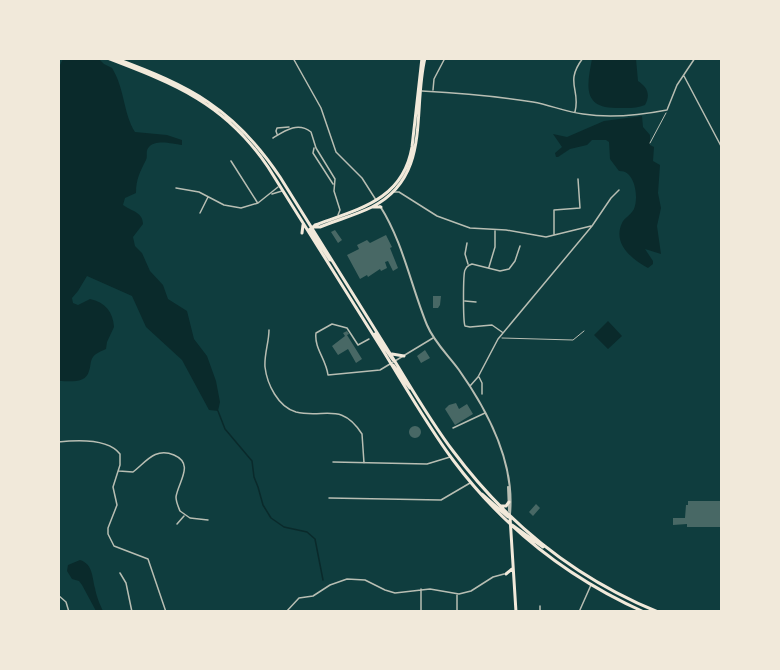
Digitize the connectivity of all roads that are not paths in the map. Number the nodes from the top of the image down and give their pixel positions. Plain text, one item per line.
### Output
1 (107, 58) edge
2 (114, 58) edge
3 (293, 58) edge
4 (424, 58) edge
5 (583, 58) edge
6 (695, 58) edge
7 (445, 59) edge
8 (684, 75) junction
9 (420, 91) junction
10 (433, 91) junction
11 (666, 110) junction
12 (220, 112) junction
13 (575, 113) junction
14 (290, 128) junction
15 (278, 135) junction
16 (273, 138) dead end
17 (650, 143) dead end
18 (316, 147) junction
19 (722, 148) edge
20 (231, 161) dead end
21 (578, 179) dead end
22 (278, 183) junction
23 (334, 184) junction
24 (398, 186) junction
25 (176, 188) dead end
26 (619, 190) dead end
27 (284, 192) junction
28 (393, 192) junction
29 (399, 192) junction
30 (272, 194) junction
31 (208, 197) junction
32 (258, 203) junction
33 (379, 204) junction
34 (340, 210) junction
35 (200, 213) dead end
36 (347, 214) junction
37 (337, 217) junction
38 (303, 223) junction
39 (591, 226) junction
40 (320, 227) junction
41 (311, 228) junction
42 (495, 230) junction
43 (302, 233) dead end
44 (554, 236) junction
45 (321, 241) junction
46 (467, 243) dead end
47 (520, 246) dead end
48 (335, 265) junction
49 (468, 265) junction
50 (489, 268) junction
51 (465, 302) junction
52 (476, 302) dead end
53 (369, 328) junction
54 (269, 330) dead end
55 (584, 331) dead end
56 (503, 333) junction
57 (500, 336) junction
58 (434, 338) junction
59 (369, 339) dead end
60 (390, 354) junction
61 (403, 357) junction
62 (391, 363) junction
63 (399, 368) junction
64 (478, 377) junction
65 (469, 386) junction
66 (416, 394) junction
67 (482, 394) dead end
68 (486, 413) junction
69 (453, 428) dead end
70 (58, 442) edge
71 (451, 457) junction
72 (333, 462) dead end
73 (364, 463) junction
74 (118, 471) junction
75 (510, 480) junction
76 (470, 482) junction
77 (477, 491) junction
78 (329, 498) dead end
79 (509, 502) junction
80 (499, 506) junction
81 (184, 516) junction
82 (510, 517) junction
83 (208, 520) dead end
84 (177, 524) dead end
85 (510, 525) junction
86 (522, 535) junction
87 (511, 540) junction
88 (552, 552) junction
89 (513, 567) junction
90 (120, 573) dead end
91 (506, 574) junction
92 (514, 574) junction
93 (592, 585) junction
94 (421, 589) junction
95 (458, 594) junction
96 (58, 595) edge
97 (540, 606) dead end
98 (69, 612) edge
99 (132, 612) edge
100 (166, 612) edge
101 (286, 612) edge
102 (421, 612) edge
103 (457, 612) edge
104 (516, 612) edge
105 (540, 612) edge
106 (579, 612) edge
107 (644, 612) edge
108 (658, 612) edge

1 - 12 main road
2 - 12 main road
3 - 33 street
4 - 9 main road
5 - 13 street
6 - 8 street
7 - 10 street
8 - 11 street
8 - 19 street
9 - 10 street
9 - 24 main road
9 - 33 main road
10 - 13 street
11 - 13 street
11 - 17 lane
12 - 22 main road
12 - 41 main road
14 - 15 street
14 - 15 street
14 - 18 street
15 - 16 street
18 - 23 street
18 - 23 street
20 - 32 street
21 - 44 street
22 - 27 main road
22 - 30 street
23 - 34 street
24 - 28 main road
24 - 29 street
25 - 31 street
26 - 39 street
27 - 30 street
27 - 38 main road
28 - 29 street
28 - 33 main road
29 - 42 street
30 - 32 street
31 - 32 street
31 - 35 street
33 - 36 main road
33 - 40 main road
33 - 58 street
34 - 36 street
34 - 37 street
36 - 37 main road
37 - 41 main road
38 - 41 main road
38 - 43 main road
39 - 44 street
39 - 56 street
40 - 41 main road
40 - 45 main road
41 - 45 main road
41 - 48 main road
41 - 53 main road
42 - 44 street
42 - 50 street
45 - 48 main road
46 - 49 street
47 - 50 street
48 - 60 main road
49 - 50 street
49 - 51 street
51 - 52 street
51 - 56 street
53 - 62 main road
53 - 62 main road
54 - 73 street
55 - 57 lane
56 - 57 street
57 - 64 street
58 - 61 street
58 - 65 street
59 - 62 street
60 - 61 main road
60 - 62 main road
61 - 62 street
61 - 63 main road
62 - 63 main road
62 - 66 main road
62 - 71 main road
63 - 66 main road
64 - 65 street
64 - 67 street
65 - 68 street
66 - 80 main road
68 - 69 street
68 - 75 street
70 - 74 street
71 - 73 street
71 - 76 main road
72 - 73 street
74 - 81 street
74 - 100 street
75 - 79 street
75 - 82 street
76 - 77 main road
76 - 78 street
77 - 82 main road
77 - 85 main road
79 - 80 main road
79 - 82 street
80 - 82 main road
81 - 83 street
81 - 84 street
82 - 85 main road
82 - 88 main road
85 - 86 main road
85 - 87 main road
85 - 88 main road
86 - 87 main road
86 - 93 main road
87 - 89 main road
88 - 108 main road
89 - 91 main road
89 - 92 main road
90 - 99 street
91 - 92 street
91 - 95 street
92 - 104 main road
93 - 106 street
93 - 107 main road
94 - 95 street
94 - 101 street
94 - 102 street
95 - 103 street
96 - 98 street
97 - 105 street

